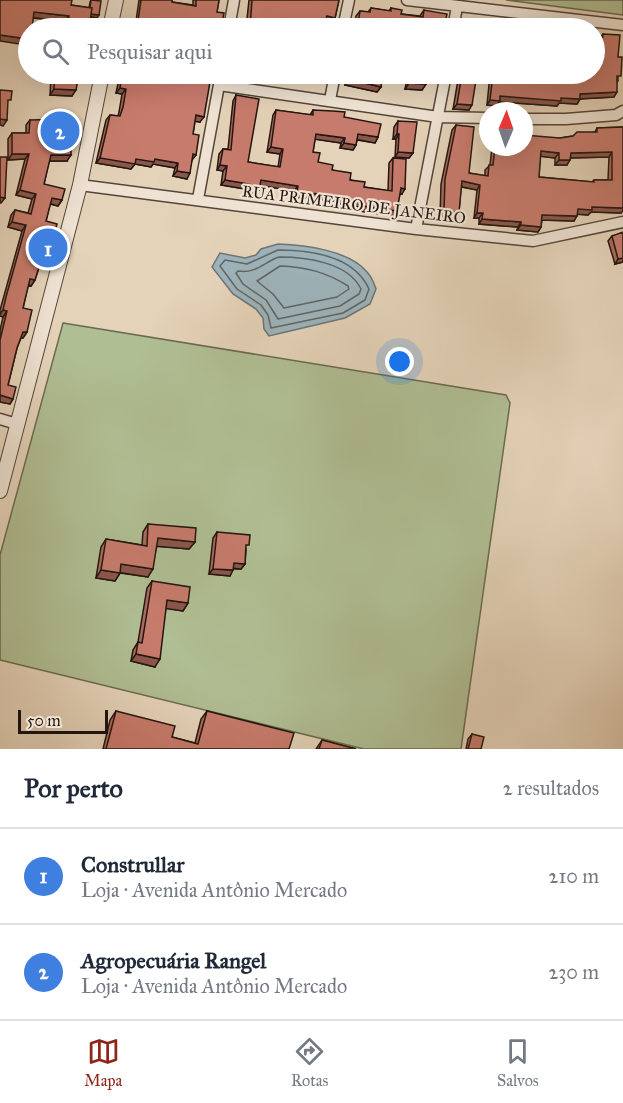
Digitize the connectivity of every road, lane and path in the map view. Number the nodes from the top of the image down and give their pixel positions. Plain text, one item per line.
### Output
1 (116, 0) edge
2 (234, 0) edge
3 (349, 0) edge
4 (407, 0) edge
5 (457, 7) junction
6 (112, 18) edge
7 (231, 18) edge
8 (345, 18) edge
9 (455, 18) edge
10 (558, 18) edge
11 (605, 23) edge
12 (623, 25) edge
13 (100, 84) edge
14 (333, 84) edge
15 (444, 84) edge
16 (219, 85) joint
17 (330, 100) junction
18 (623, 111) edge
19 (438, 117) junction
20 (479, 118) edge
21 (533, 118) edge
22 (80, 185) junction
23 (198, 199) junction
24 (623, 222) edge
25 (416, 229) junction
26 (0, 419) edge
27 (17, 424) junction
28 (0, 491) edge

1 - 6 street
2 - 7 street
3 - 8 street
4 - 5 street
5 - 9 street
5 - 10 street
11 - 12 street
13 - 22 street
14 - 17 street
15 - 19 street
16 - 17 street
16 - 23 street
17 - 19 street
18 - 21 street
19 - 20 street
19 - 25 street
22 - 23 street, RUA PRIMEIRO DE JANEIRO
22 - 27 street
23 - 25 street, RUA PRIMEIRO DE JANEIRO
24 - 25 street, RUA PRIMEIRO DE JANEIRO
26 - 27 street
27 - 28 street

